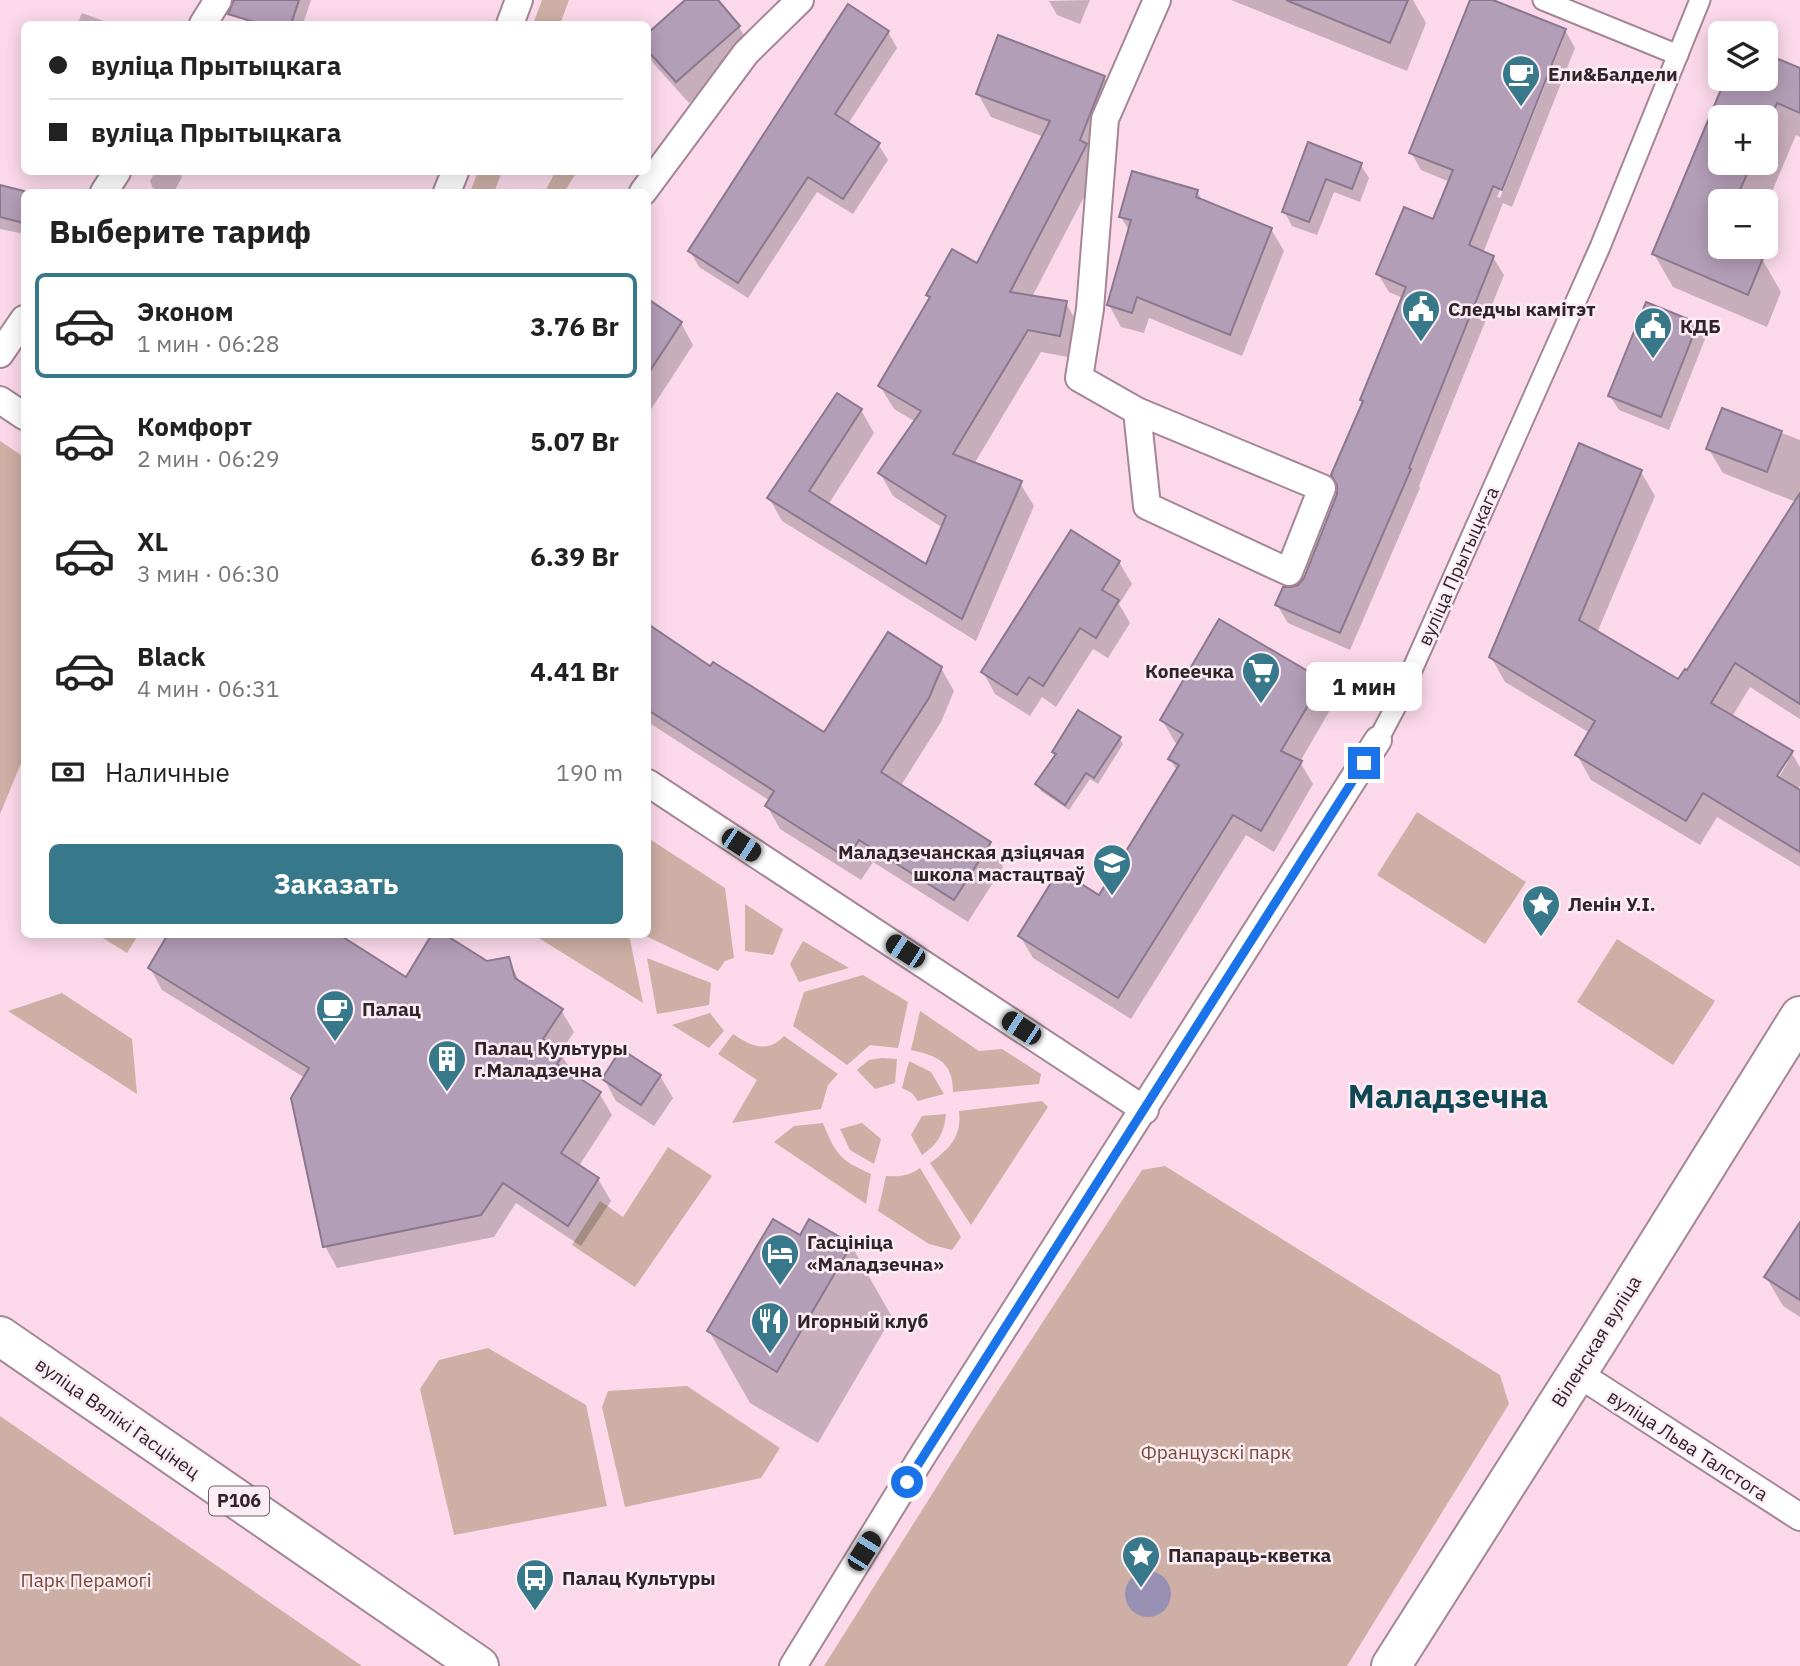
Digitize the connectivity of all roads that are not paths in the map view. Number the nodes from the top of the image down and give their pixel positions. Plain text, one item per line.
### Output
1 (218, 0) edge
2 (519, 0) edge
3 (800, 0) edge
4 (1157, 0) edge
5 (1543, 0) edge
6 (1700, 0) edge
7 (205, 21) edge
8 (511, 21) edge
9 (1678, 55) junction
10 (645, 189) edge
11 (21, 323) edge
12 (0, 354) edge
13 (0, 400) edge
14 (1137, 411) junction
15 (21, 414) edge
16 (1378, 740) joint
17 (651, 785) edge
18 (1800, 1016) edge
19 (1145, 1110) junction
20 (0, 1336) edge
21 (1577, 1373) junction
22 (1800, 1517) edge
23 (479, 1666) edge
24 (793, 1666) edge
25 (1391, 1666) edge

1 - 7 street
2 - 8 street
3 - 10 street
4 - 14 street
5 - 9 street
6 - 9 street, вуліца Прытыцкага
9 - 16 street, вуліца Прытыцкага
11 - 12 street
13 - 15 street
14 - 14 street
16 - 19 street, вуліца Прытыцкага
17 - 19 street
18 - 21 main road, Віленская вуліца
19 - 24 street, вуліца Прытыцкага
20 - 23 main road, вуліца Вялікі Гасцінец / Р106
21 - 22 street, вуліца Льва Талстога
21 - 25 main road, Віленская вуліца

